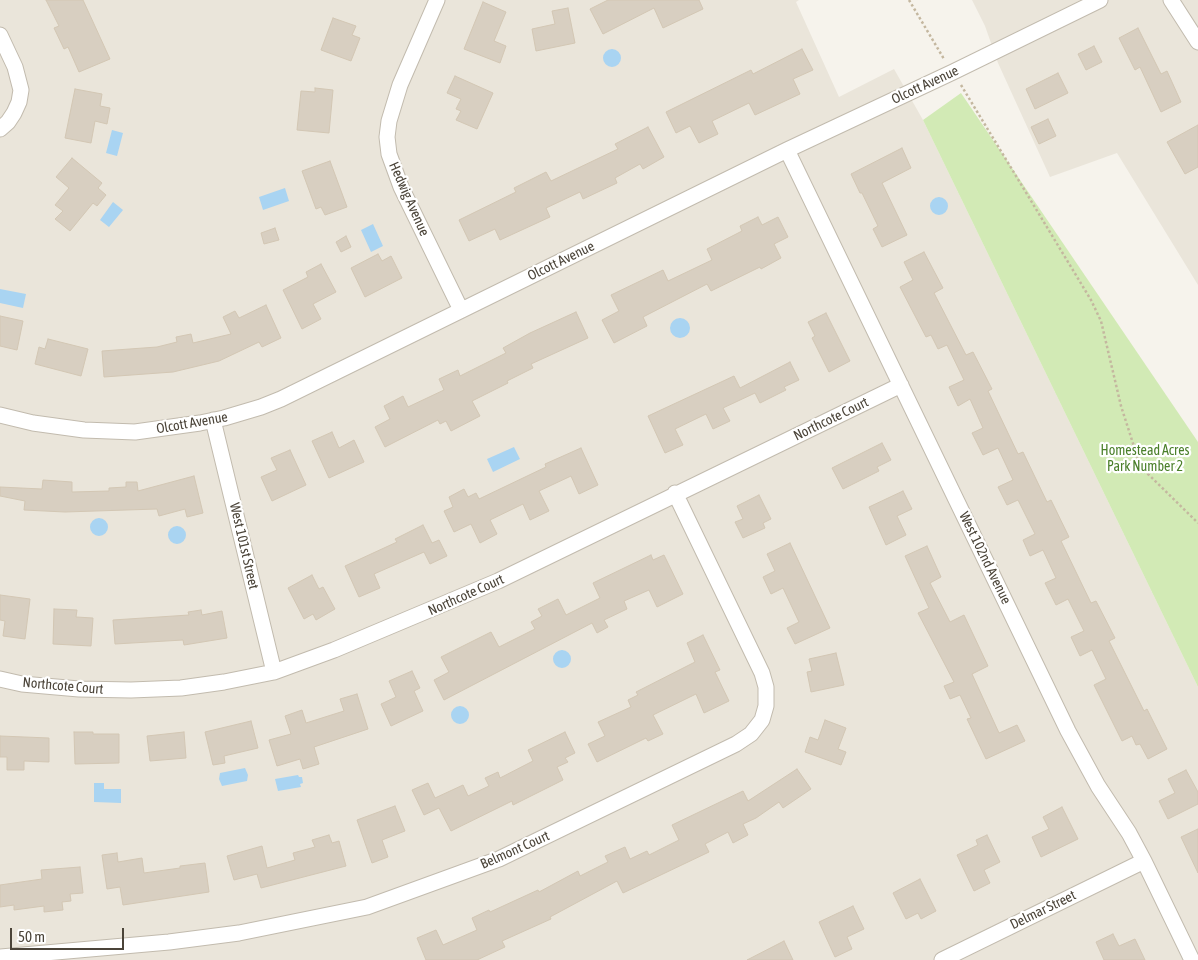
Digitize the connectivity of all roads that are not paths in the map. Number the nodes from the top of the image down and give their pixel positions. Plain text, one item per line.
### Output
1 (437, 0) edge
2 (1100, 0) edge
3 (1171, 0) edge
4 (0, 35) edge
5 (1198, 42) edge
6 (0, 129) edge
7 (786, 150) junction
8 (461, 310) junction
9 (901, 385) junction
10 (0, 415) edge
11 (214, 420) junction
12 (675, 493) junction
13 (274, 672) junction
14 (0, 680) edge
15 (1144, 861) junction
16 (0, 957) edge
17 (942, 960) edge
18 (1192, 960) edge

1 - 8 street, Hedwig Avenue
2 - 7 street, Olcott Avenue
3 - 5 street
4 - 6 street
7 - 8 street, Olcott Avenue
7 - 9 street, West 102nd Avenue
8 - 11 street, Olcott Avenue
9 - 12 street, Northcote Court
9 - 15 street, West 102nd Avenue
10 - 11 street, Olcott Avenue
11 - 13 street, West 101st Street
12 - 13 street, Northcote Court
12 - 16 street, Belmont Court
13 - 14 street, Northcote Court
15 - 17 street, Delmar Street
15 - 18 street, West 102nd Avenue

